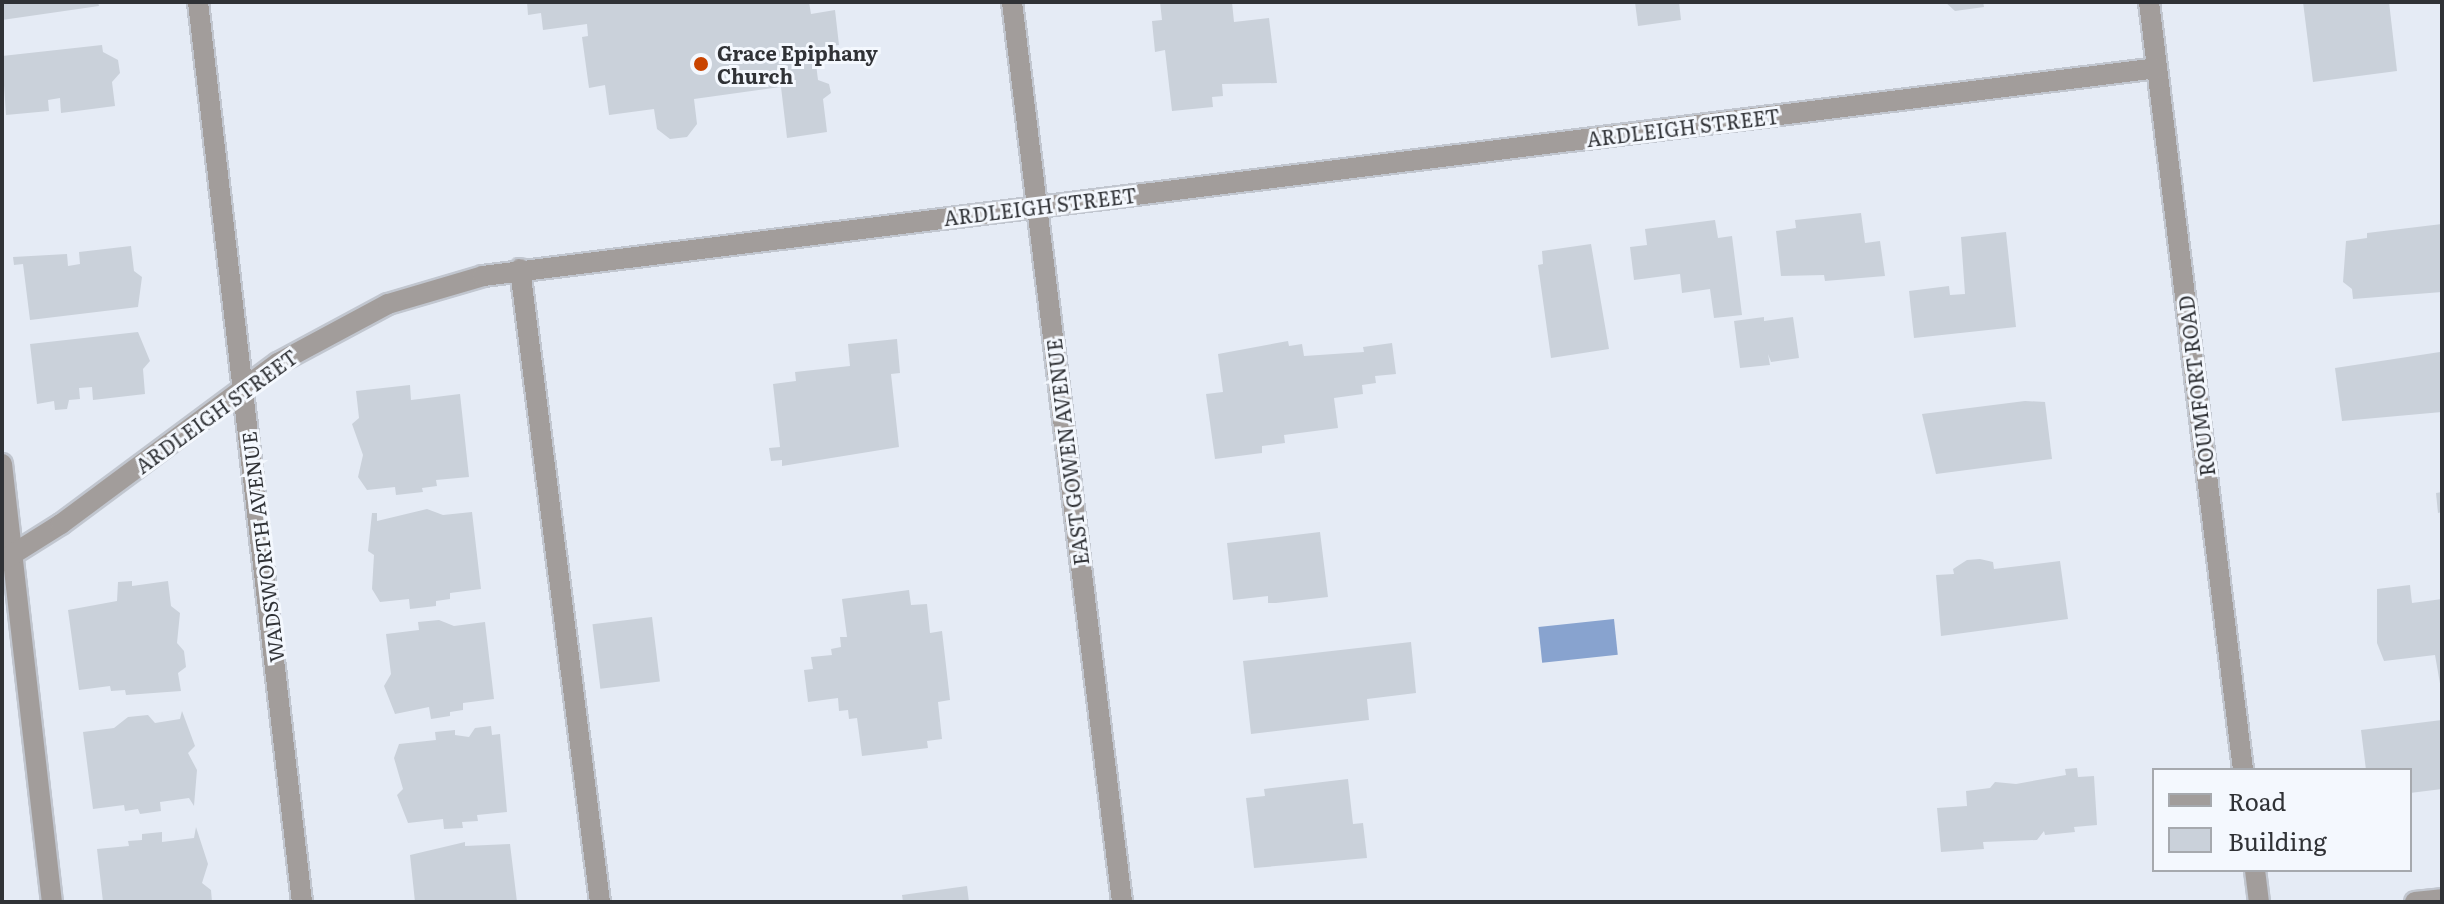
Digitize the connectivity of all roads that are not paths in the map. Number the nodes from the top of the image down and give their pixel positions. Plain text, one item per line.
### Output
1 (198, 2) edge
2 (1012, 2) edge
3 (2149, 2) edge
4 (2157, 68) junction
5 (1037, 207) junction
6 (520, 269) junction
7 (243, 387) junction
8 (2, 464) edge
9 (7, 558) edge
10 (2243, 768) edge
11 (2255, 872) edge
12 (2442, 899) edge
13 (52, 902) edge
14 (302, 902) edge
15 (600, 902) edge
16 (1122, 902) edge
17 (2259, 902) edge
18 (2415, 902) edge

1 - 7 street, WADSWORTH AVENUE
2 - 5 street, EAST GOWEN AVENUE
3 - 4 street, ROUMFORT ROAD
4 - 5 street, ARDLEIGH STREET
4 - 10 street, ROUMFORT ROAD
5 - 6 street, ARDLEIGH STREET
5 - 16 street, EAST GOWEN AVENUE
6 - 7 street, ARDLEIGH STREET
6 - 15 street
7 - 9 street, ARDLEIGH STREET
7 - 14 street, WADSWORTH AVENUE
8 - 9 street
9 - 13 street
11 - 17 street
12 - 18 street

